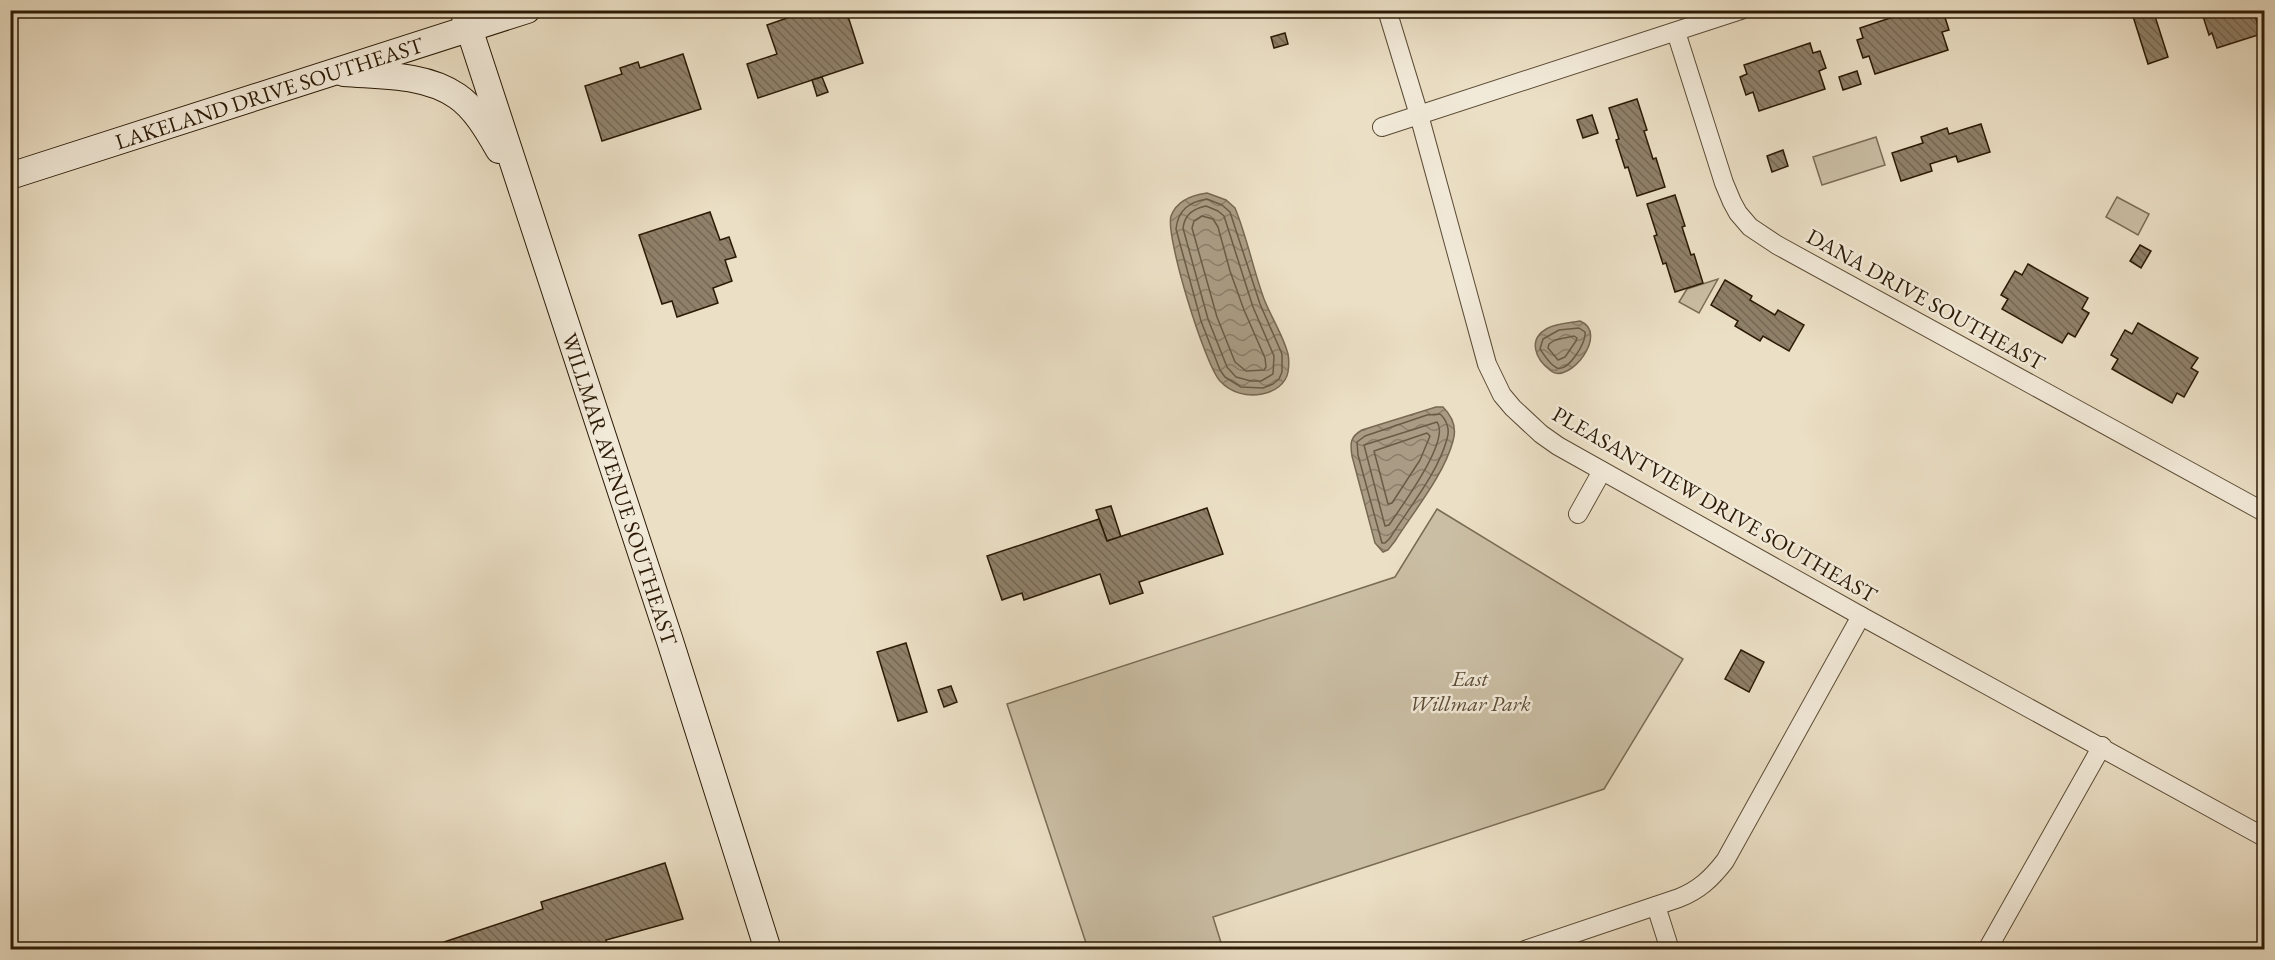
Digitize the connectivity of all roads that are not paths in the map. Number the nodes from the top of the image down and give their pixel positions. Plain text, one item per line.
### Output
1 (527, 10) edge
2 (1387, 10) edge
3 (1741, 10) edge
4 (466, 20) edge
5 (1676, 32) junction
6 (335, 72) junction
7 (1419, 115) junction
8 (1382, 126) dead end
9 (10, 176) edge
10 (525, 198) junction
11 (1602, 471) junction
12 (2265, 512) edge
13 (1578, 514) dead end
14 (1861, 616) junction
15 (2102, 746) junction
16 (2265, 837) edge
17 (1656, 906) junction
18 (768, 950) edge
19 (1526, 950) edge
20 (1670, 950) edge
21 (1988, 950) edge

1 - 4 main road, LAKELAND DRIVE SOUTHEAST
2 - 7 street, PLEASANTVIEW DRIVE SOUTHEAST
3 - 5 street
4 - 6 main road, LAKELAND DRIVE SOUTHEAST
4 - 10 main road, WILLMAR AVENUE SOUTHEAST
5 - 7 street
5 - 12 street, DANA DRIVE SOUTHEAST
6 - 9 main road, LAKELAND DRIVE SOUTHEAST
6 - 10 main road
7 - 8 street
7 - 11 street, PLEASANTVIEW DRIVE SOUTHEAST
10 - 18 main road, WILLMAR AVENUE SOUTHEAST
11 - 13 street
11 - 14 street, PLEASANTVIEW DRIVE SOUTHEAST
14 - 15 street, PLEASANTVIEW DRIVE SOUTHEAST
14 - 17 street
15 - 16 street, PLEASANTVIEW DRIVE SOUTHEAST
15 - 21 street
17 - 19 street
17 - 20 street

